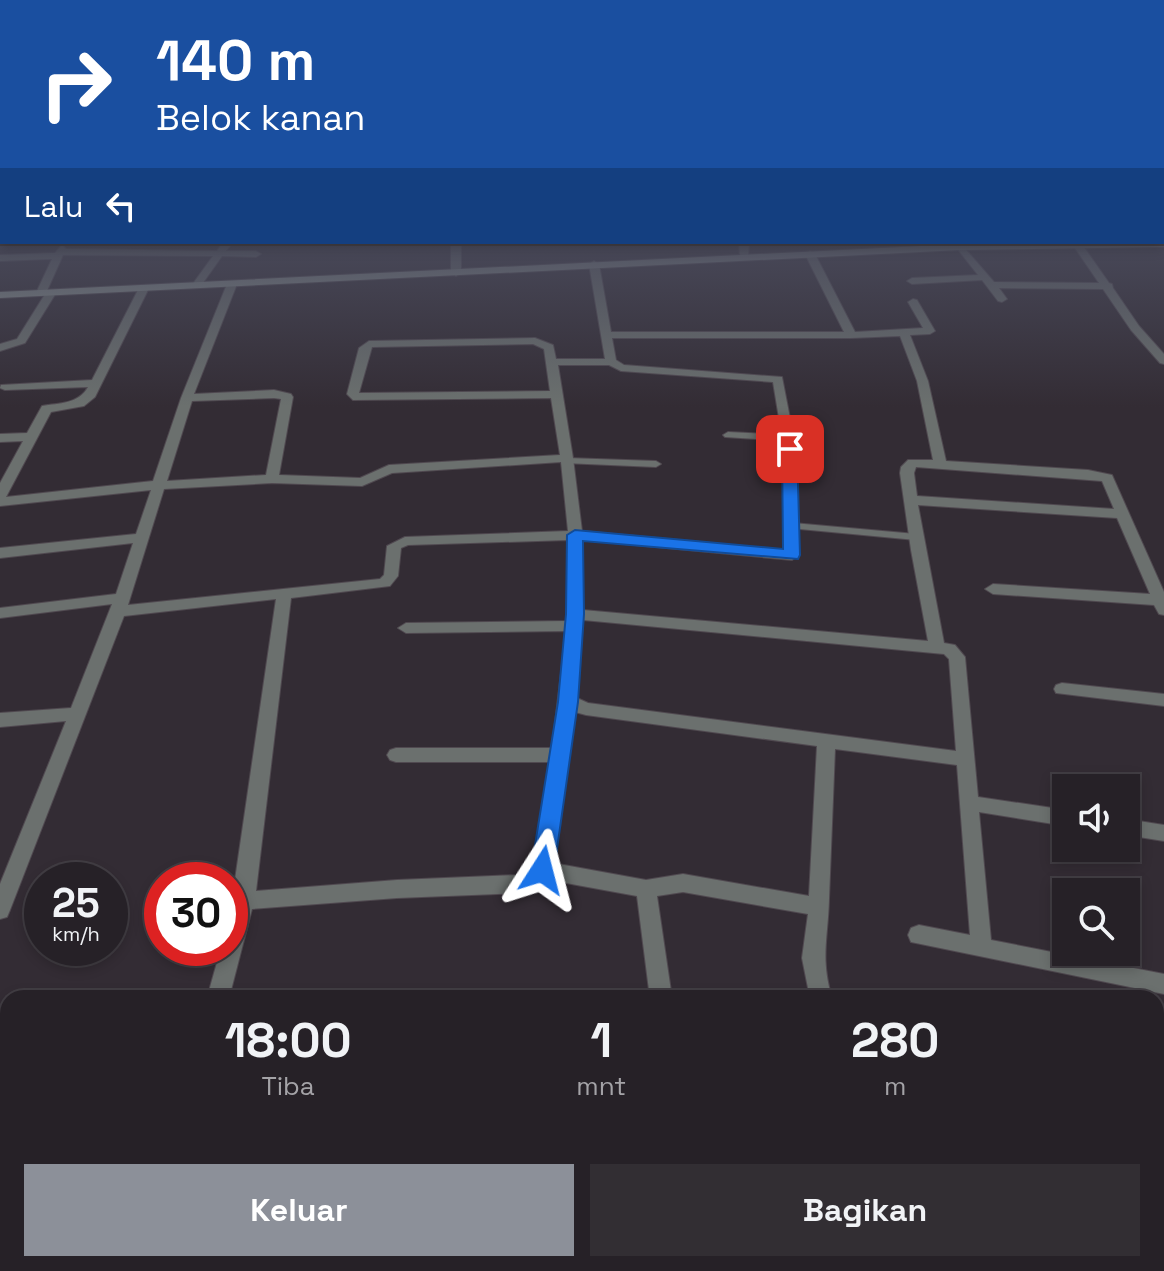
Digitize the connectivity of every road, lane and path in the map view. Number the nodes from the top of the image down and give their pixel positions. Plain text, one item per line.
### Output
1 (48, 288) edge
2 (138, 288) edge
3 (144, 288) edge
4 (230, 288) edge
5 (599, 288) edge
6 (827, 288) edge
7 (994, 288) edge
8 (1110, 288) edge
9 (46, 293) junction
10 (0, 295) edge
11 (1002, 299) dead end
12 (913, 302) dead end
13 (904, 333) junction
14 (608, 335) junction
15 (851, 335) junction
16 (0, 348) edge
17 (1164, 361) edge
18 (552, 362) junction
19 (611, 362) junction
20 (97, 383) junction
21 (5, 387) dead end
22 (557, 394) junction
23 (187, 398) junction
24 (728, 435) dead end
25 (31, 437) junction
26 (0, 438) edge
27 (786, 438) junction
28 (567, 460) junction
29 (656, 464) dead end
30 (940, 465) junction
31 (272, 479) junction
32 (158, 485) junction
33 (0, 496) edge
34 (911, 500) junction
35 (0, 502) edge
36 (1124, 514) junction
37 (793, 526) junction
38 (575, 535) junction
39 (916, 537) junction
40 (141, 538) junction
41 (0, 553) edge
42 (993, 589) dead end
43 (284, 594) junction
44 (120, 605) junction
45 (1162, 605) edge
46 (0, 613) edge
47 (574, 620) junction
48 (406, 628) dead end
49 (937, 647) junction
50 (1062, 689) dead end
51 (1164, 700) edge
52 (568, 702) junction
53 (77, 714) junction
54 (0, 720) edge
55 (826, 740) junction
56 (396, 755) dead end
57 (560, 755) junction
58 (966, 759) junction
59 (969, 803) junction
60 (1052, 816) edge
61 (1140, 829) edge
62 (1164, 833) edge
63 (248, 870) edge
64 (542, 870) junction
65 (646, 889) junction
66 (248, 901) edge
67 (818, 907) junction
68 (0, 910) edge
69 (919, 935) dead end
70 (981, 945) junction
71 (227, 966) edge
72 (1164, 984) edge
73 (220, 990) edge
74 (660, 990) edge
75 (819, 990) edge

1 - 9 street
2 - 9 street
3 - 20 street
4 - 23 street
5 - 14 street
6 - 15 street
7 - 11 street
8 - 17 street
9 - 10 street
9 - 16 street
12 - 13 street
13 - 15 street
13 - 30 street
14 - 15 street
14 - 19 street
18 - 19 street
18 - 22 street
18 - 22 street
19 - 27 street
20 - 21 street
20 - 25 street
22 - 28 street
23 - 31 street
23 - 32 street
24 - 27 lane
25 - 26 street
25 - 33 street
27 - 37 street
28 - 29 lane
28 - 31 street
28 - 38 street
30 - 34 street
30 - 36 street
31 - 32 street
32 - 35 street
32 - 40 street
34 - 36 street
34 - 39 street
36 - 45 street
37 - 38 street
37 - 39 lane
38 - 43 street
38 - 47 street
39 - 49 street
40 - 41 street
40 - 44 street
42 - 45 street
43 - 44 street
43 - 63 street
44 - 46 street
44 - 53 street
47 - 48 street
47 - 49 street
47 - 52 street
49 - 58 street
50 - 51 street
52 - 55 street
52 - 57 street
53 - 54 street
53 - 68 street
55 - 58 street
55 - 67 street
56 - 57 street
57 - 64 street
58 - 59 street
59 - 60 street
59 - 70 street
61 - 62 street
64 - 65 street
64 - 66 street
65 - 67 street
65 - 74 street
67 - 75 street
69 - 70 street
70 - 72 street
71 - 73 street

